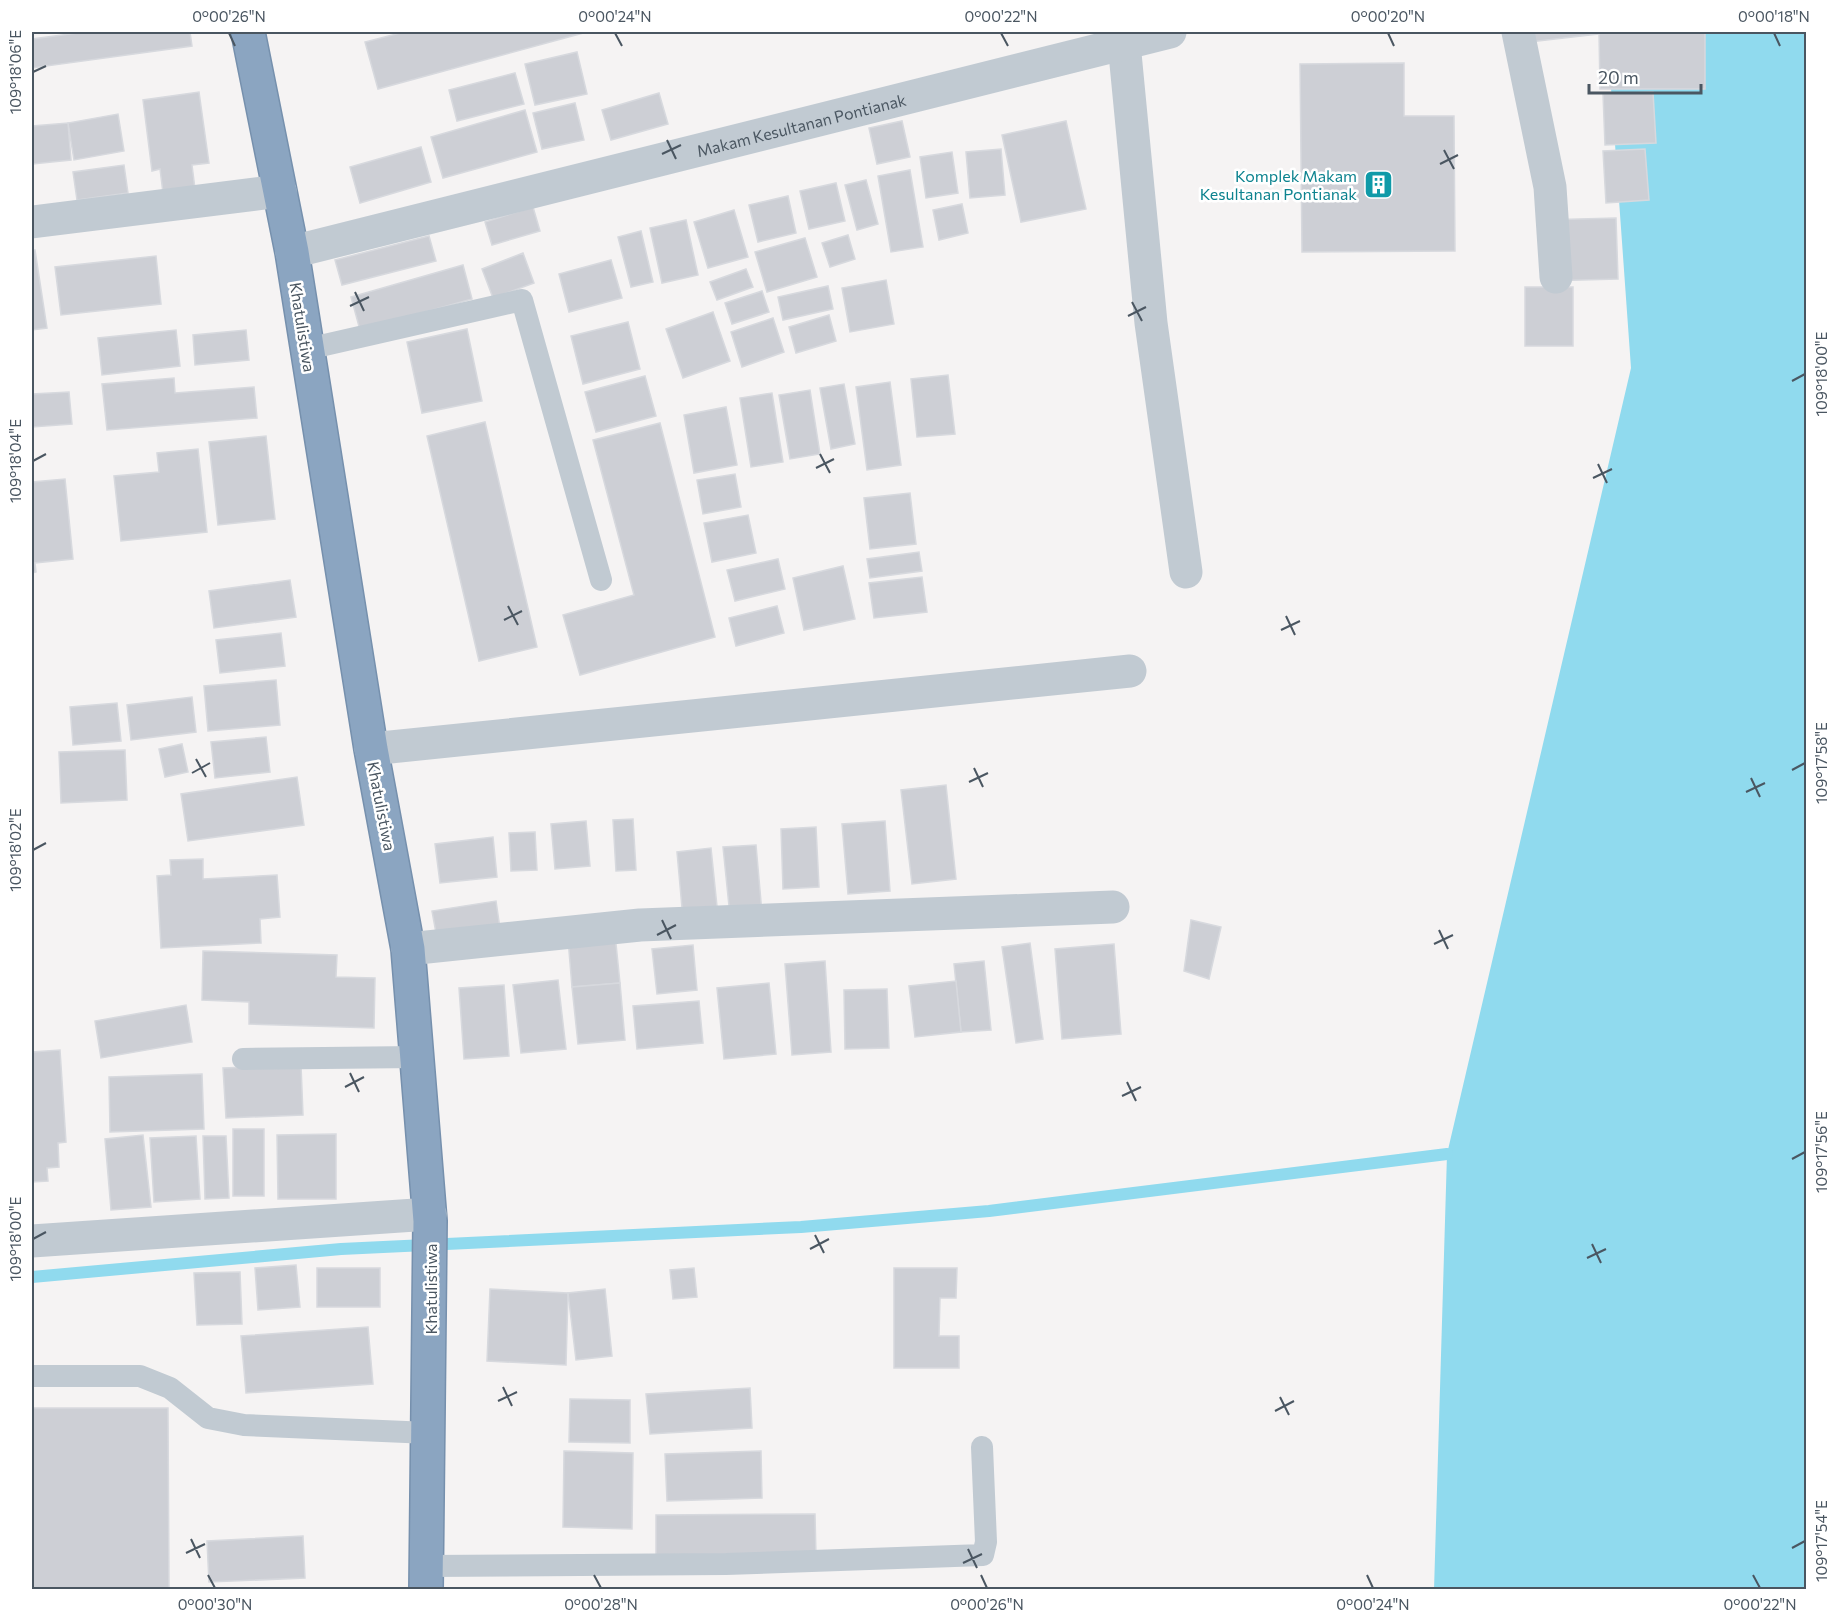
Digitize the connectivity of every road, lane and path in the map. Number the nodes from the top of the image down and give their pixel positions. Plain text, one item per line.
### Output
1 (248, 32) edge
2 (1170, 32) edge
3 (1518, 32) edge
4 (1124, 43) junction
5 (280, 191) junction
6 (32, 222) edge
7 (292, 252) junction
8 (1556, 277) dead end
9 (307, 349) junction
10 (1186, 572) dead end
11 (601, 580) dead end
12 (1130, 671) dead end
13 (371, 749) junction
14 (1113, 907) dead end
15 (408, 948) junction
16 (417, 1057) junction
17 (243, 1059) dead end
18 (430, 1218) junction
19 (32, 1241) edge
20 (32, 1376) edge
21 (429, 1433) junction
22 (982, 1447) dead end
23 (426, 1578) edge

1 - 5 highway, Khatulistiwa
2 - 4 street, Makam Kesultanan Pontianak
3 - 8 street
4 - 7 street, Makam Kesultanan Pontianak
4 - 10 street
5 - 6 street
5 - 7 highway, Khatulistiwa
7 - 9 highway, Khatulistiwa
9 - 11 lane
9 - 13 highway, Khatulistiwa
12 - 13 street
13 - 15 highway, Khatulistiwa
14 - 15 street
15 - 16 highway, Khatulistiwa
16 - 17 lane
16 - 18 highway, Khatulistiwa
18 - 19 street
18 - 21 highway, Khatulistiwa
20 - 21 lane
21 - 23 highway, Khatulistiwa
22 - 23 lane

